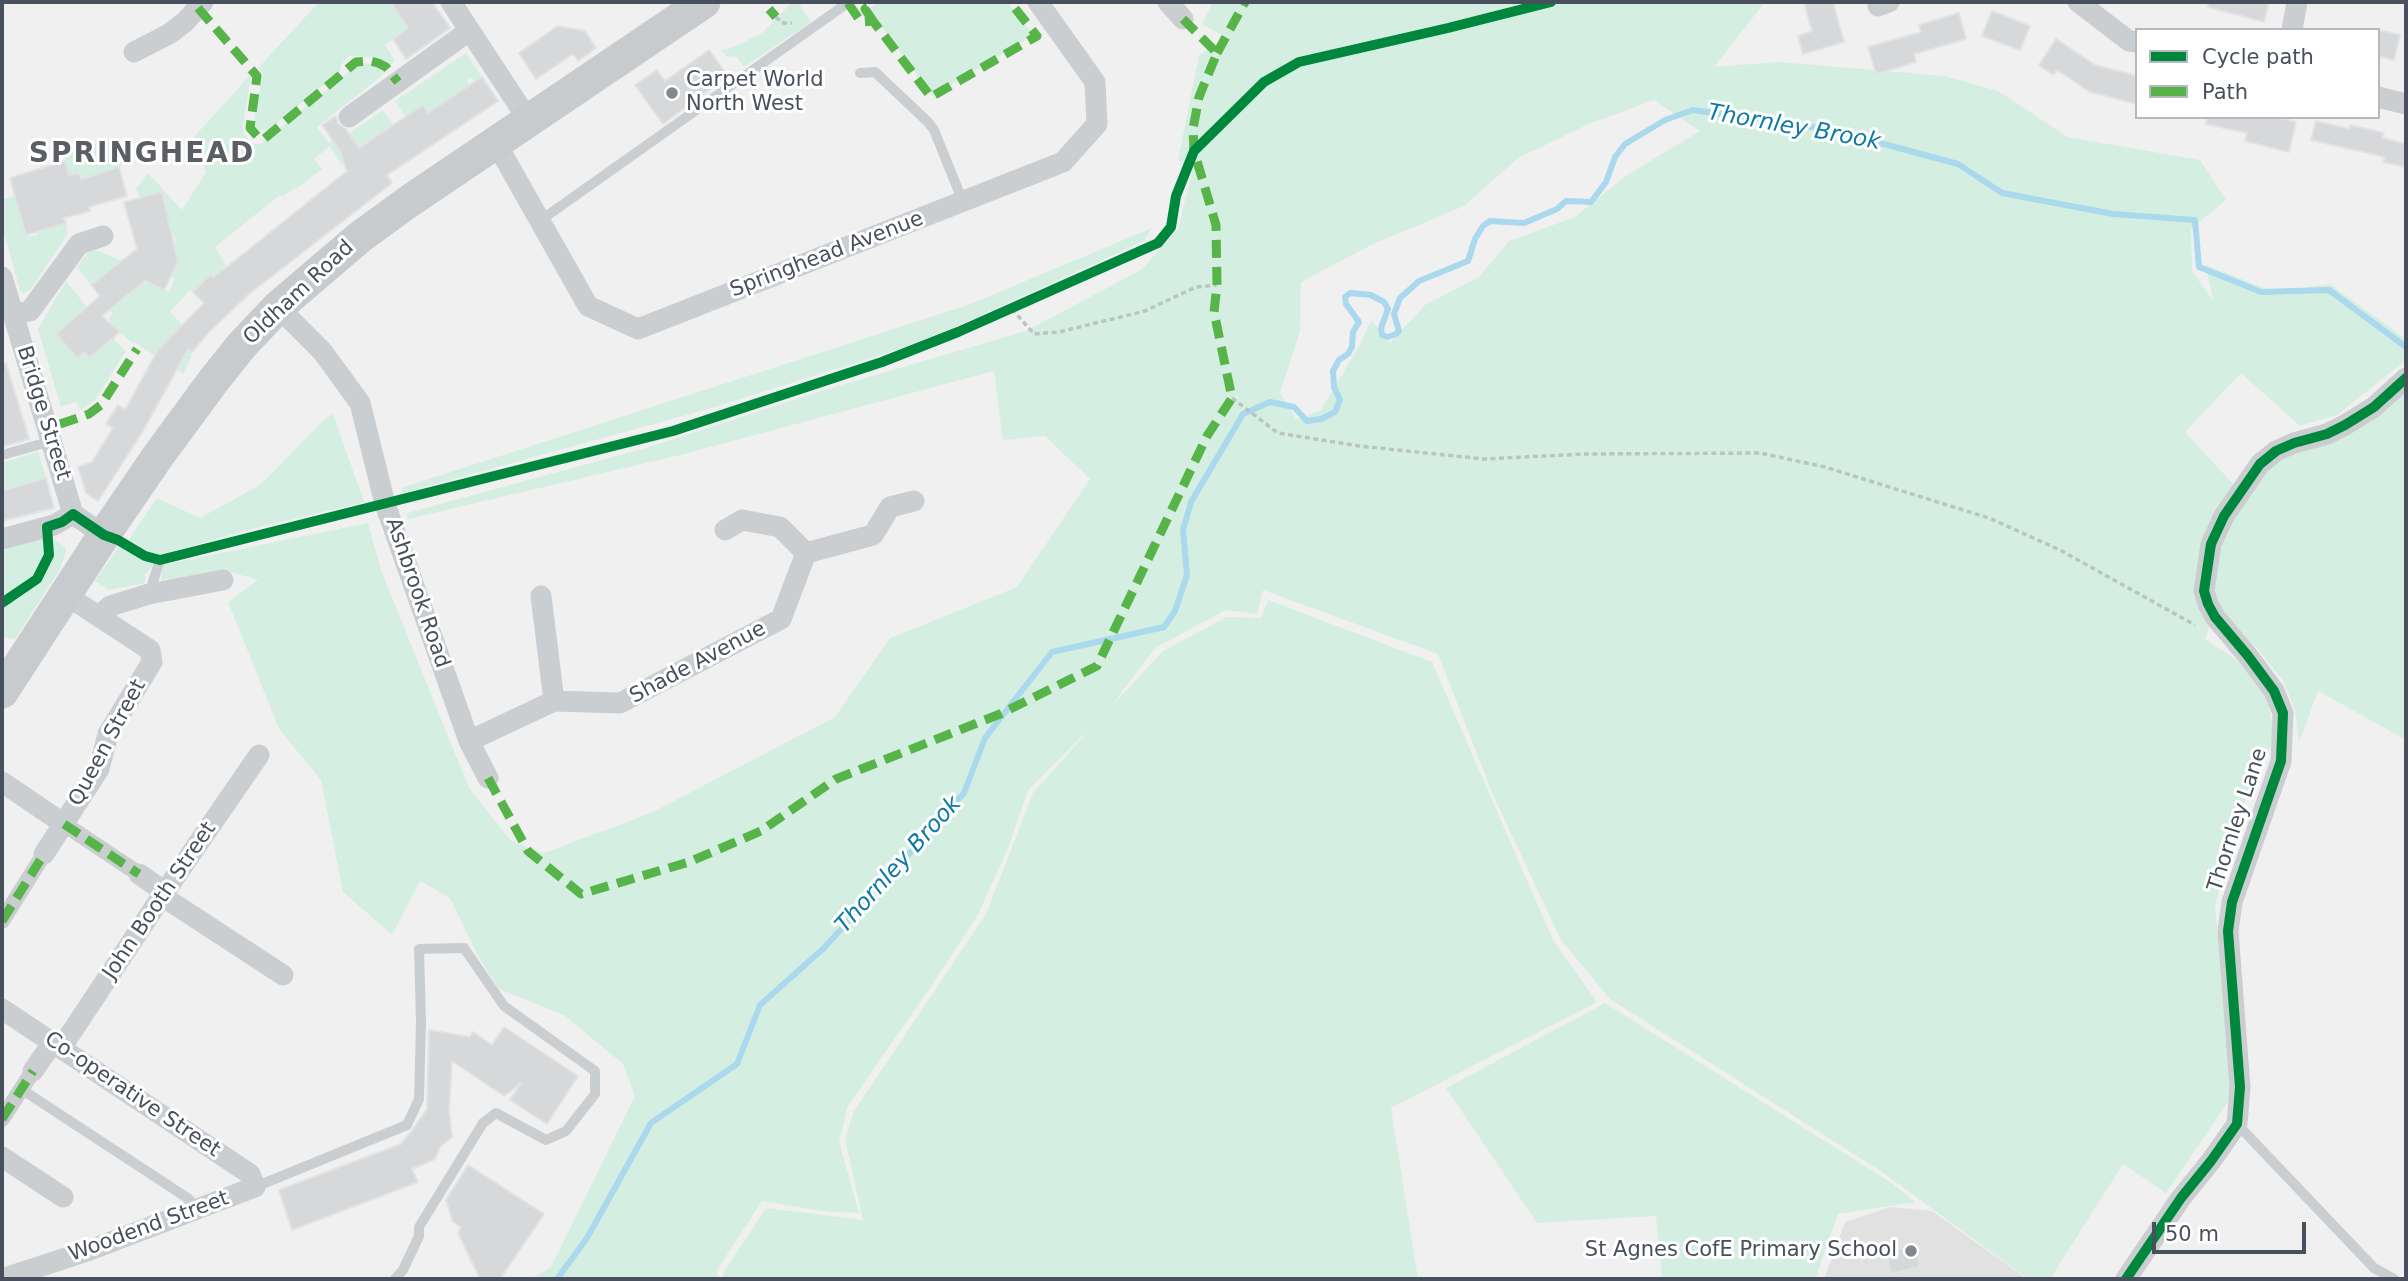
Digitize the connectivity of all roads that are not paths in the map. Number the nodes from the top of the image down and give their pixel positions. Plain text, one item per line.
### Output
1 (203, 2) edge
2 (451, 2) edge
3 (849, 2) edge
4 (1038, 2) edge
5 (1168, 2) edge
6 (2078, 2) edge
7 (2297, 2) edge
8 (699, 3) edge
9 (1183, 19) dead end
10 (2292, 28) edge
11 (469, 32) junction
12 (2135, 42) edge
13 (134, 52) dead end
14 (860, 73) dead end
15 (2380, 98) edge
16 (2406, 104) edge
17 (349, 117) dead end
18 (529, 121) junction
19 (496, 143) junction
20 (962, 202) junction
21 (541, 220) junction
22 (103, 236) dead end
23 (2, 277) edge
24 (278, 307) junction
25 (13, 314) junction
26 (2406, 377) edge
27 (52, 441) junction
28 (2, 455) edge
29 (914, 501) dead end
30 (73, 514) junction
31 (725, 530) dead end
32 (104, 535) junction
33 (2, 539) edge
34 (806, 553) junction
35 (160, 560) dead end
36 (223, 580) dead end
37 (149, 594) junction
38 (66, 595) junction
39 (541, 596) dead end
40 (100, 615) junction
41 (2, 692) edge
42 (554, 701) junction
43 (469, 741) junction
44 (259, 755) dead end
45 (488, 778) dead end
46 (2, 782) edge
47 (64, 824) junction
48 (44, 854) joint
49 (139, 874) joint
50 (163, 894) junction
51 (2, 921) edge
52 (283, 975) dead end
53 (2, 1009) edge
54 (57, 1045) junction
55 (27, 1080) junction
56 (2, 1119) edge
57 (2237, 1124) junction
58 (2, 1157) edge
59 (256, 1187) junction
60 (63, 1197) dead end
61 (197, 1211) junction
62 (2, 1279) edge
63 (395, 1279) edge
64 (2126, 1279) edge
65 (2394, 1279) edge

1 - 13 street
2 - 11 street
3 - 21 lane
4 - 20 street, Springhead Avenue
5 - 9 street
6 - 12 street
7 - 10 street
8 - 18 main road, Oldham Road
11 - 17 street
11 - 18 street
14 - 20 lane
15 - 16 street
18 - 19 main road, Oldham Road
19 - 21 street, Springhead Avenue
19 - 24 main road, Oldham Road
20 - 21 street, Springhead Avenue
22 - 25 street
23 - 25 street, Bridge Street
24 - 32 main road, Oldham Road
24 - 43 street, Ashbrook Road
25 - 27 street, Bridge Street
26 - 57 street, Thornley Lane
27 - 28 lane
27 - 30 street, Bridge Street
29 - 34 street
30 - 32 street
30 - 33 street
31 - 34 street
32 - 38 main road, Oldham Road
34 - 42 street, Shade Avenue
35 - 37 lane
36 - 37 street
37 - 40 street
38 - 40 street
38 - 41 main road, Oldham Road
39 - 42 street
40 - 47 street, Queen Street
42 - 43 street, Shade Avenue
43 - 45 street, Ashbrook Road
44 - 50 street, John Booth Street
46 - 47 street
47 - 48 street, Queen Street
47 - 49 street
48 - 51 street
49 - 50 street
50 - 52 street
50 - 54 street, John Booth Street
53 - 54 street, Co-operative Street
54 - 55 street, John Booth Street
54 - 59 street, Co-operative Street
55 - 56 street, John Booth Street
55 - 61 lane
57 - 64 street
57 - 65 lane
58 - 60 street
59 - 61 street, Woodend Street
59 - 63 lane
61 - 62 street, Woodend Street

